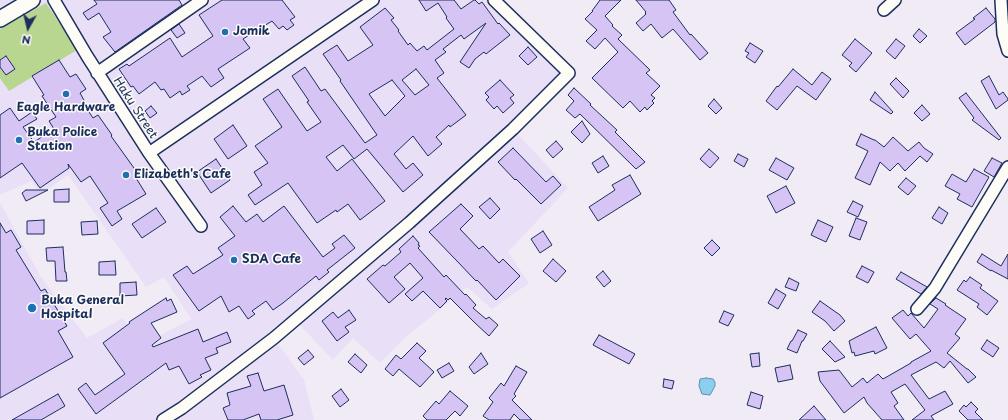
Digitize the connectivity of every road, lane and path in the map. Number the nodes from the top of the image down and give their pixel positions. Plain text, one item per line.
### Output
1 (32, 0) edge
2 (54, 0) edge
3 (202, 0) edge
4 (372, 0) edge
5 (494, 0) edge
6 (895, 0) edge
7 (1000, 0) edge
8 (884, 10) dead end
9 (0, 20) edge
10 (1008, 51) edge
11 (97, 73) junction
12 (148, 153) junction
13 (1008, 167) edge
14 (200, 226) dead end
15 (917, 309) dead end
16 (162, 420) edge

1 - 9 main road
2 - 11 street, Haku Street
3 - 11 street
4 - 12 street
5 - 16 street
6 - 8 street
7 - 10 street
11 - 12 street, Haku Street
12 - 14 street, Haku Street
13 - 15 street

